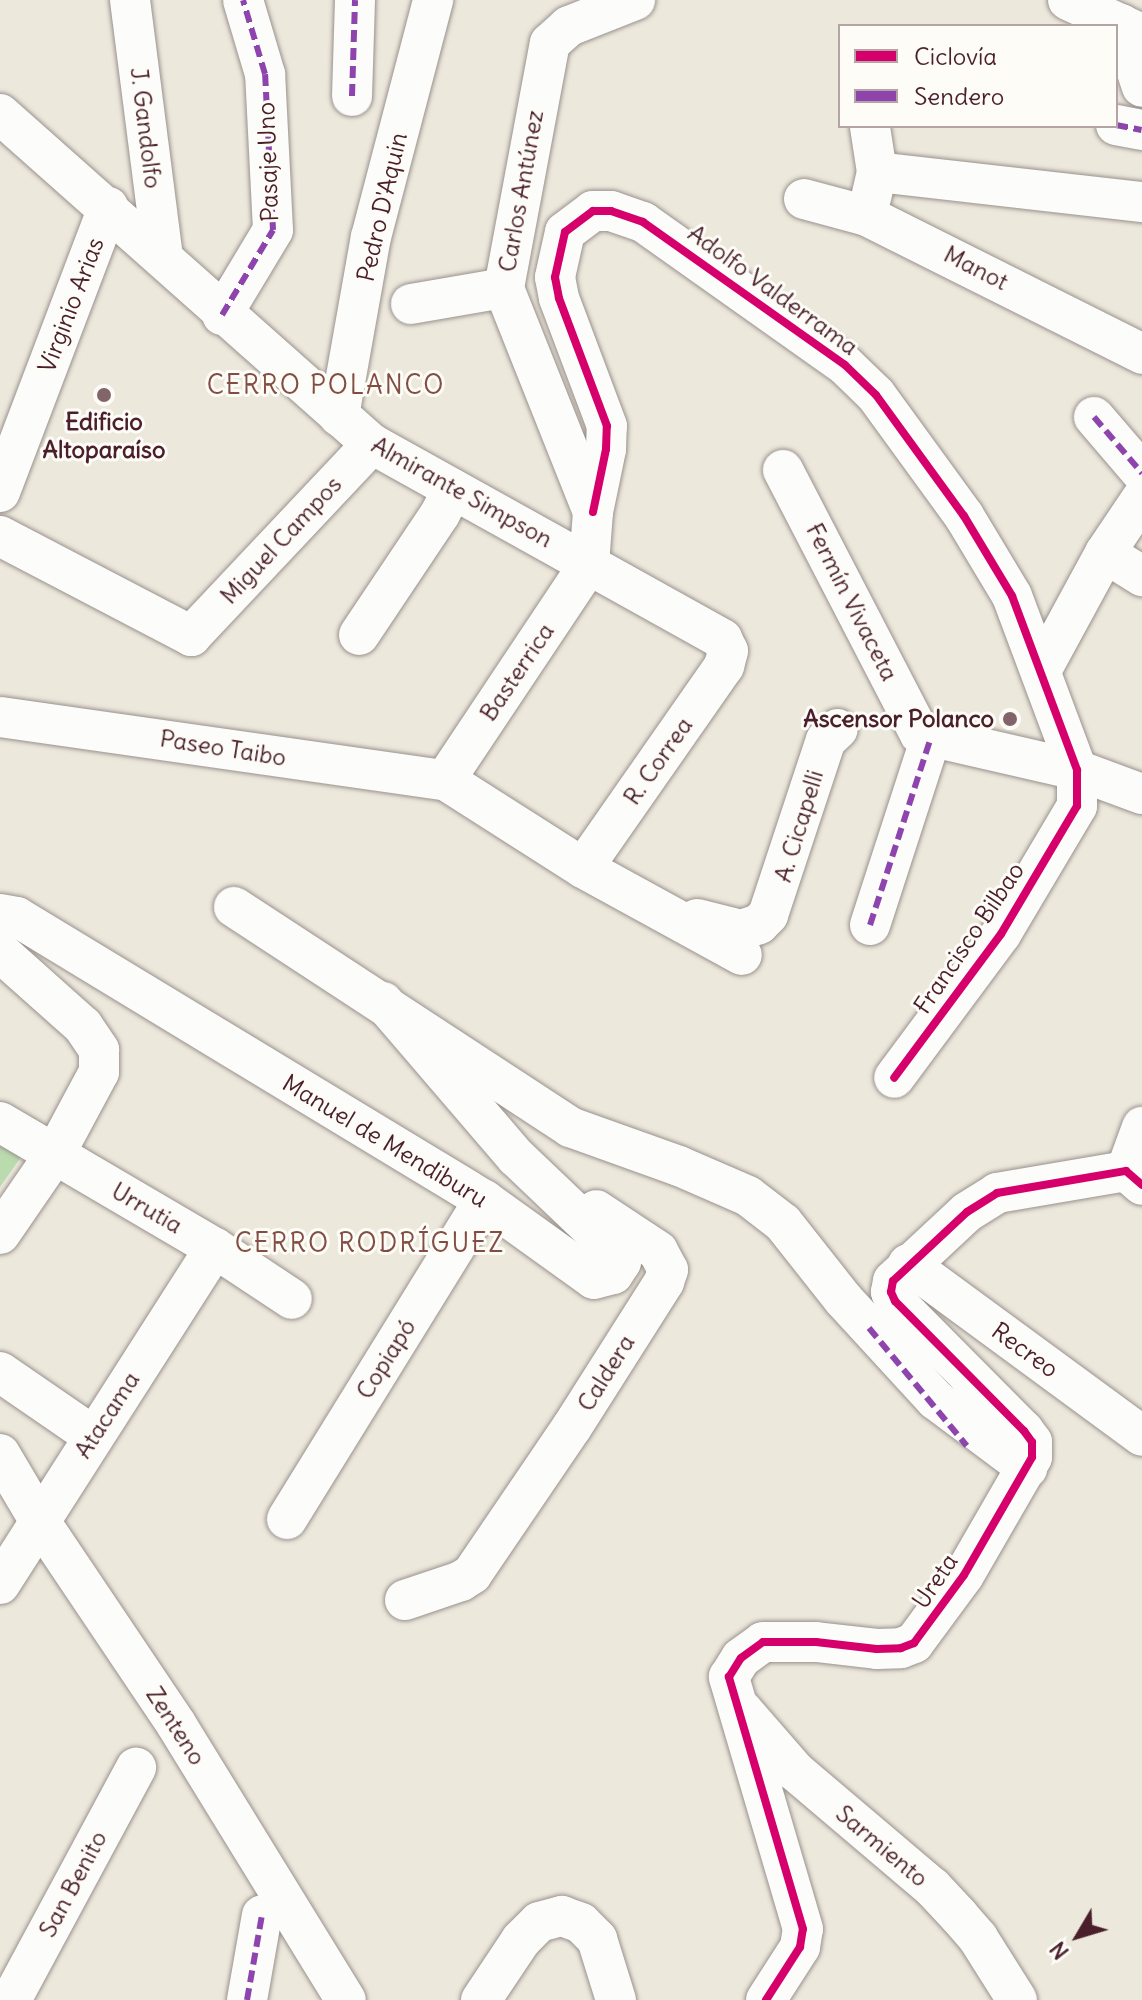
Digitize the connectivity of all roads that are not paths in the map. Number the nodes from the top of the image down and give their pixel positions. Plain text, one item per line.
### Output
1 (130, 0) edge
2 (243, 0) edge
3 (355, 0) edge
4 (433, 0) edge
5 (635, 0) edge
6 (1068, 0) edge
7 (1132, 29) edge
8 (1142, 87) edge
9 (352, 96) dead end
10 (0, 114) edge
11 (1118, 125) edge
12 (870, 128) edge
13 (1142, 130) edge
14 (877, 172) junction
15 (804, 199) dead end
16 (1142, 202) edge
17 (108, 207) junction
18 (867, 216) junction
19 (163, 256) junction
20 (504, 288) junction
21 (411, 304) dead end
22 (222, 315) junction
23 (1142, 354) edge
24 (339, 416) junction
25 (1094, 417) dead end
26 (372, 444) junction
27 (783, 470) dead end
28 (1142, 473) edge
29 (453, 489) junction
30 (0, 492) edge
31 (1142, 498) edge
32 (593, 512) junction
33 (0, 536) edge
34 (1105, 553) junction
35 (589, 564) junction
36 (1142, 576) edge
37 (359, 635) dead end
38 (728, 651) joint
39 (1042, 669) junction
40 (0, 717) edge
41 (838, 729) dead end
42 (926, 735) junction
43 (1077, 770) junction
44 (445, 780) junction
45 (1142, 794) edge
46 (583, 868) junction
47 (234, 907) dead end
48 (0, 914) edge
49 (870, 925) dead end
50 (0, 952) edge
51 (383, 1002) junction
52 (894, 1078) dead end
53 (0, 1122) edge
54 (1142, 1127) edge
55 (55, 1154) junction
56 (516, 1157) junction
57 (1134, 1178) edge
58 (484, 1200) junction
59 (0, 1234) edge
60 (215, 1248) junction
61 (908, 1264) junction
62 (292, 1299) dead end
63 (869, 1328) junction
64 (0, 1372) edge
65 (93, 1436) junction
66 (1142, 1436) edge
67 (967, 1446) dead end
68 (0, 1454) edge
69 (1027, 1468) junction
70 (287, 1519) dead end
71 (39, 1520) junction
72 (0, 1584) edge
73 (405, 1600) dead end
74 (734, 1701) junction
75 (136, 1768) dead end
76 (262, 1915) dead end
77 (11, 2000) edge
78 (247, 2000) edge
79 (346, 2000) edge
80 (481, 2000) edge
81 (616, 2000) edge
82 (766, 2000) edge
83 (1017, 2000) edge

1 - 19 street, J. Gandolfo
2 - 22 street, Pasaje Uno
3 - 9 street
4 - 24 street, Pedro D'Aquin
5 - 20 street, Carlos Antúnez
6 - 7 street
7 - 8 street
10 - 17 street, Almirante Simpson
11 - 13 street
12 - 14 street
14 - 16 street
14 - 18 street
15 - 18 street, Manot
17 - 19 street, Almirante Simpson
17 - 30 street, Virginio Arias
18 - 23 street, Manot
19 - 22 street, Almirante Simpson
20 - 21 street
20 - 32 street, Carlos Antúnez
22 - 24 street, Almirante Simpson
24 - 26 street, Almirante Simpson
25 - 28 street
26 - 29 street, Almirante Simpson
26 - 33 street, Miguel Campos
27 - 42 street, Fermín Vivaceta
29 - 35 street, Almirante Simpson
29 - 37 street
31 - 34 street
32 - 35 street, Carlos Antúnez
32 - 39 street, Adolfo Valderrama
34 - 36 street
34 - 39 street
35 - 38 street, Almirante Simpson
35 - 44 street, Basterrica
38 - 46 street, R. Correa
39 - 43 street, Adolfo Valderrama
40 - 44 street, Paseo Taibo
41 - 46 street, A. Cicapelli
42 - 43 street
42 - 49 street
43 - 45 street
43 - 52 street, Francisco Bilbao
44 - 46 street
47 - 51 street, Manuel de Mendiburu
48 - 58 street, Manuel de Mendiburu
50 - 55 street
51 - 56 street, Manuel de Mendiburu
51 - 63 street, Manuel de Mendiburu
53 - 55 street, Urrutia
54 - 57 street
55 - 59 street
55 - 60 street, Urrutia
56 - 58 street, Manuel de Mendiburu
56 - 73 street, Caldera
57 - 61 street
58 - 70 street, Copiapó
60 - 62 street, Urrutia
60 - 65 street, Atacama
61 - 66 street, Recreo
61 - 69 street
63 - 67 street, Manuel de Mendiburu
63 - 69 street, Manuel de Mendiburu
64 - 65 street
65 - 71 street, Atacama
68 - 71 street, Zenteno
69 - 74 street, Ureta
71 - 72 street, Atacama
71 - 79 street, Zenteno
74 - 82 street, Ureta
74 - 83 street, Sarmiento
75 - 77 street, San Benito
76 - 78 street
80 - 81 street

